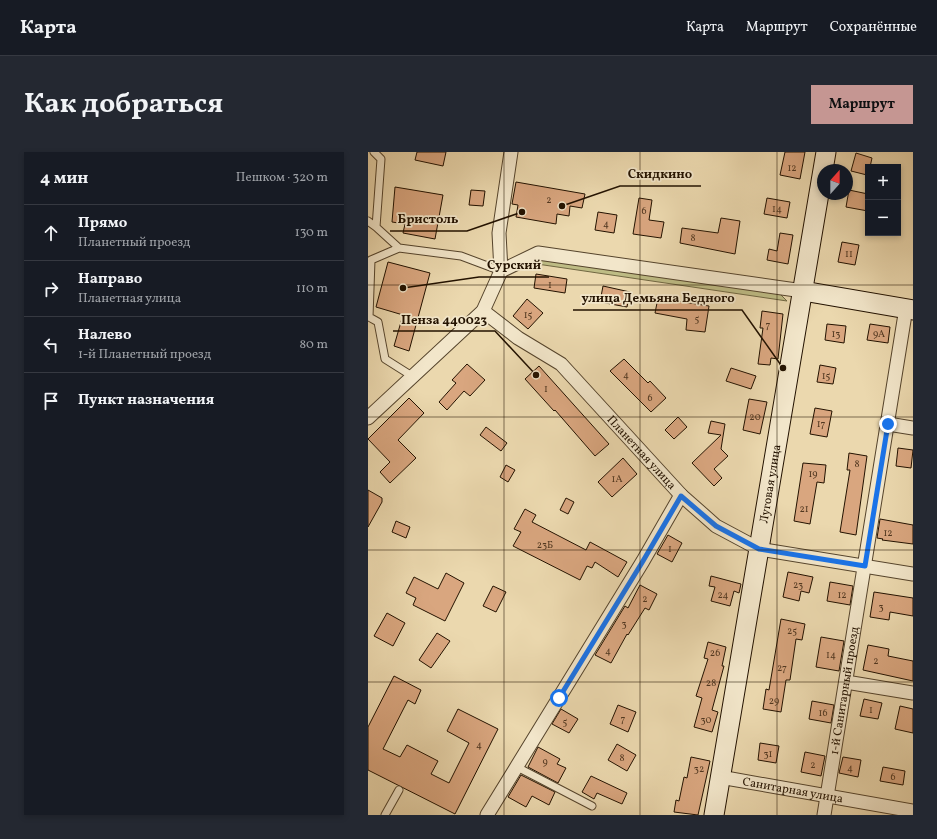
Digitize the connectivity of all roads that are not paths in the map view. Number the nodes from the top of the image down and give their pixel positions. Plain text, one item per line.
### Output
1 (374, 152) edge
2 (511, 152) edge
3 (826, 152) edge
4 (368, 221) edge
5 (376, 227) junction
6 (399, 248) junction
7 (501, 271) junction
8 (803, 291) junction
9 (910, 309) edge
10 (483, 311) junction
11 (412, 376) junction
12 (368, 418) edge
13 (888, 424) junction
14 (913, 428) edge
15 (681, 496) junction
16 (759, 549) junction
17 (865, 566) junction
18 (913, 574) edge
19 (846, 682) junction
20 (913, 693) edge
21 (517, 767) junction
22 (720, 777) junction
23 (399, 790) dead end
24 (827, 796) junction
25 (592, 806) dead end
26 (913, 811) edge
27 (385, 815) edge
28 (487, 815) edge
29 (714, 815) edge
30 (824, 815) edge

1 - 5 lane
2 - 7 street
3 - 8 main road, Луговая улица
4 - 5 lane
5 - 6 lane
6 - 7 lane
6 - 11 lane
7 - 8 street
7 - 10 street
8 - 9 main road
8 - 16 main road, Луговая улица
9 - 13 street, 1-й Санитарный проезд
10 - 11 street
10 - 15 street, Планетная улица
11 - 12 street
13 - 14 street
13 - 17 street, 1-й Санитарный проезд
15 - 16 street, Планетная улица
15 - 21 street
16 - 17 street, Планетная улица
16 - 22 main road, Луговая улица
17 - 18 street, Планетная улица
17 - 19 street, 1-й Санитарный проезд
19 - 20 street
19 - 24 street, 1-й Санитарный проезд
21 - 25 lane
21 - 28 street
22 - 24 street, Санитарная улица
22 - 29 main road, Луговая улица
23 - 27 lane
24 - 26 street, Санитарная улица
24 - 30 street, 1-й Санитарный проезд

